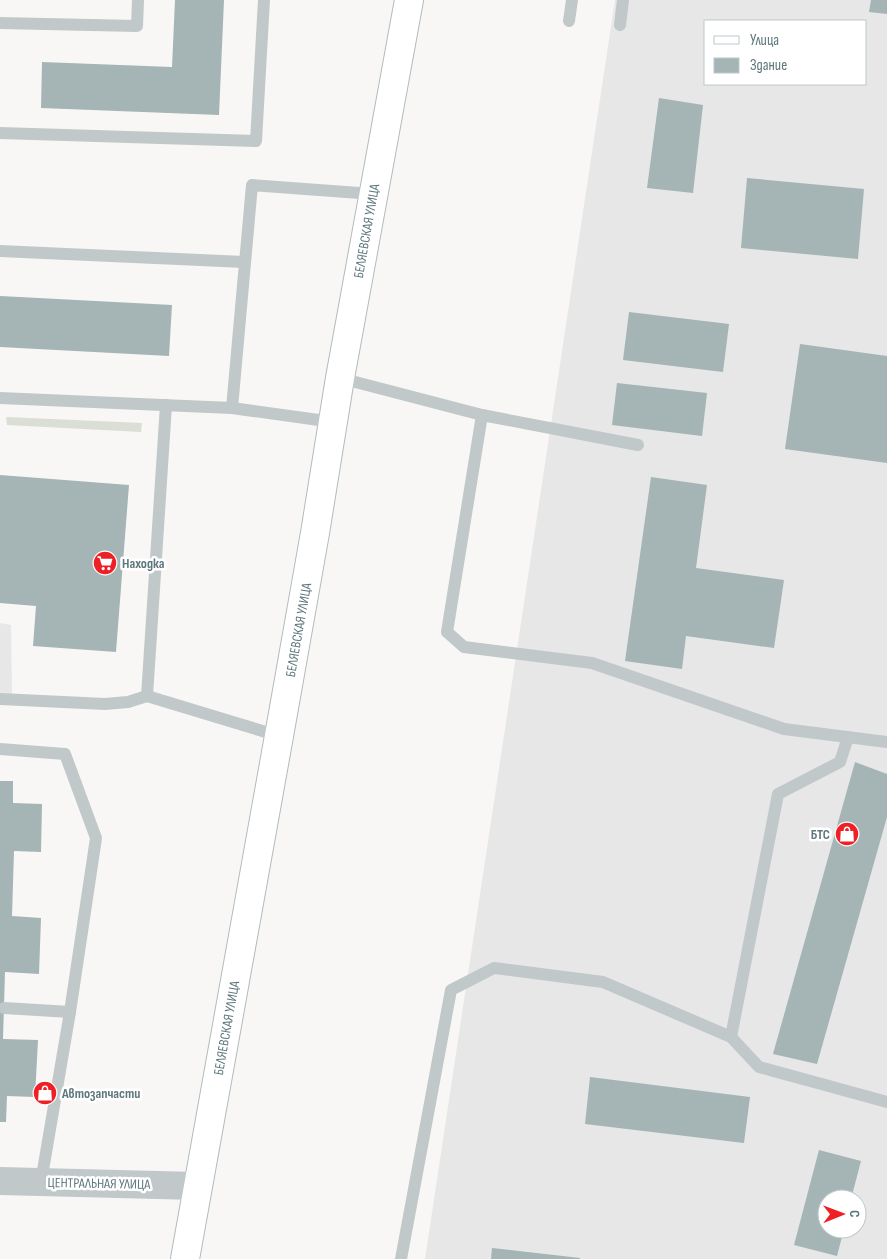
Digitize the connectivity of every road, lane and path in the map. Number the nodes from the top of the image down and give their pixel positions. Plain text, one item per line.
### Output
1 (138, 0) edge
2 (264, 0) edge
3 (409, 0) edge
4 (572, 0) edge
5 (623, 0) edge
6 (570, 21) dead end
7 (0, 23) edge
8 (620, 25) dead end
9 (0, 133) edge
10 (373, 194) junction
11 (0, 251) edge
12 (244, 262) junction
13 (340, 378) junction
14 (0, 398) edge
15 (166, 405) junction
16 (232, 408) junction
17 (482, 415) junction
18 (333, 422) junction
19 (638, 445) dead end
20 (147, 696) junction
21 (0, 699) edge
22 (279, 736) junction
23 (848, 737) junction
24 (887, 742) edge
25 (0, 749) edge
26 (4, 1008) dead end
27 (70, 1012) junction
28 (731, 1037) junction
29 (887, 1102) edge
30 (0, 1181) edge
31 (41, 1182) junction
32 (197, 1186) junction
33 (185, 1259) edge
34 (401, 1259) edge

1 - 7 lane
2 - 9 lane
3 - 10 main road, БЕЛЯЕВСКАЯ УЛИЦА
4 - 6 lane
5 - 8 lane
10 - 12 lane
10 - 13 main road, БЕЛЯЕВСКАЯ УЛИЦА
11 - 12 lane
12 - 16 lane
13 - 17 lane
13 - 18 main road, БЕЛЯЕВСКАЯ УЛИЦА
14 - 15 lane
15 - 16 lane
15 - 20 lane
16 - 18 lane
17 - 19 lane
17 - 23 lane
18 - 22 main road, БЕЛЯЕВСКАЯ УЛИЦА
20 - 21 lane
20 - 22 lane
22 - 32 main road, БЕЛЯЕВСКАЯ УЛИЦА
23 - 24 lane
23 - 28 lane
25 - 27 lane
26 - 27 lane
27 - 31 lane
28 - 29 lane
28 - 34 lane
30 - 31 street, ЦЕНТРАЛЬНАЯ УЛИЦА
31 - 32 street, ЦЕНТРАЛЬНАЯ УЛИЦА
32 - 33 main road, БЕЛЯЕВСКАЯ УЛИЦА

